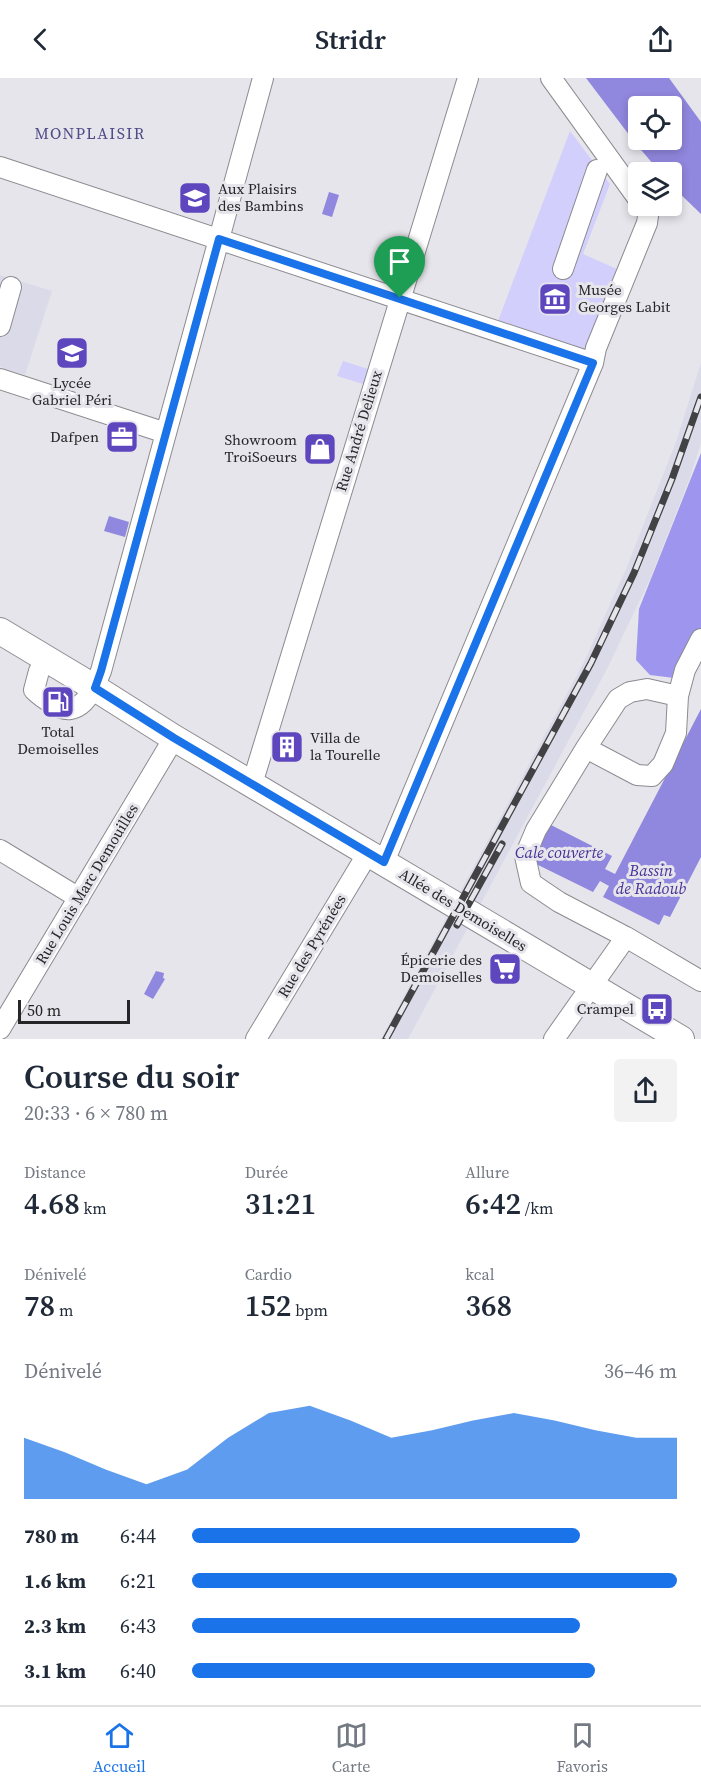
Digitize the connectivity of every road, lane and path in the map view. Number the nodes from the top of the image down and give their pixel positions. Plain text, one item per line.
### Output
1 (263, 78) edge
2 (468, 78) edge
3 (550, 78) edge
4 (0, 167) edge
5 (597, 170) dead end
6 (628, 182) edge
7 (648, 216) edge
8 (219, 239) junction
9 (563, 269) dead end
10 (11, 287) dead end
11 (400, 298) junction
12 (0, 326) edge
13 (593, 363) junction
14 (0, 379) edge
15 (166, 433) junction
16 (0, 632) edge
17 (701, 639) edge
18 (48, 660) junction
19 (95, 688) junction
20 (678, 696) junction
21 (174, 738) junction
22 (586, 748) junction
23 (252, 784) junction
24 (0, 850) edge
25 (376, 858) junction
26 (79, 898) junction
27 (626, 937) junction
28 (701, 981) edge
29 (592, 987) junction
30 (0, 1029) edge
31 (256, 1039) edge
32 (554, 1039) edge
33 (681, 1039) edge

1 - 8 street
2 - 11 street, Rue André Delieux
3 - 6 street
4 - 8 street
5 - 9 street
7 - 13 street, Rue des Pyrénées
8 - 11 street
8 - 15 street
10 - 12 street
11 - 13 street
11 - 23 street, Rue André Delieux
13 - 25 street, Rue des Pyrénées
14 - 15 street
15 - 19 street
16 - 18 main road, Allée des Demoiselles
17 - 20 street
18 - 19 main road, Allée des Demoiselles
18 - 19 street
19 - 21 main road, Allée des Demoiselles
20 - 22 street
20 - 22 street
21 - 23 main road, Allée des Demoiselles
21 - 26 street, Rue Louis Marc Demouilles
22 - 27 street
23 - 25 main road, Allée des Demoiselles
24 - 26 street
25 - 29 main road, Allée des Demoiselles
25 - 31 street, Rue des Pyrénées
26 - 30 street, Rue Louis Marc Demouilles
27 - 28 street
27 - 29 street
29 - 32 street
29 - 33 main road, Allée des Demoiselles

